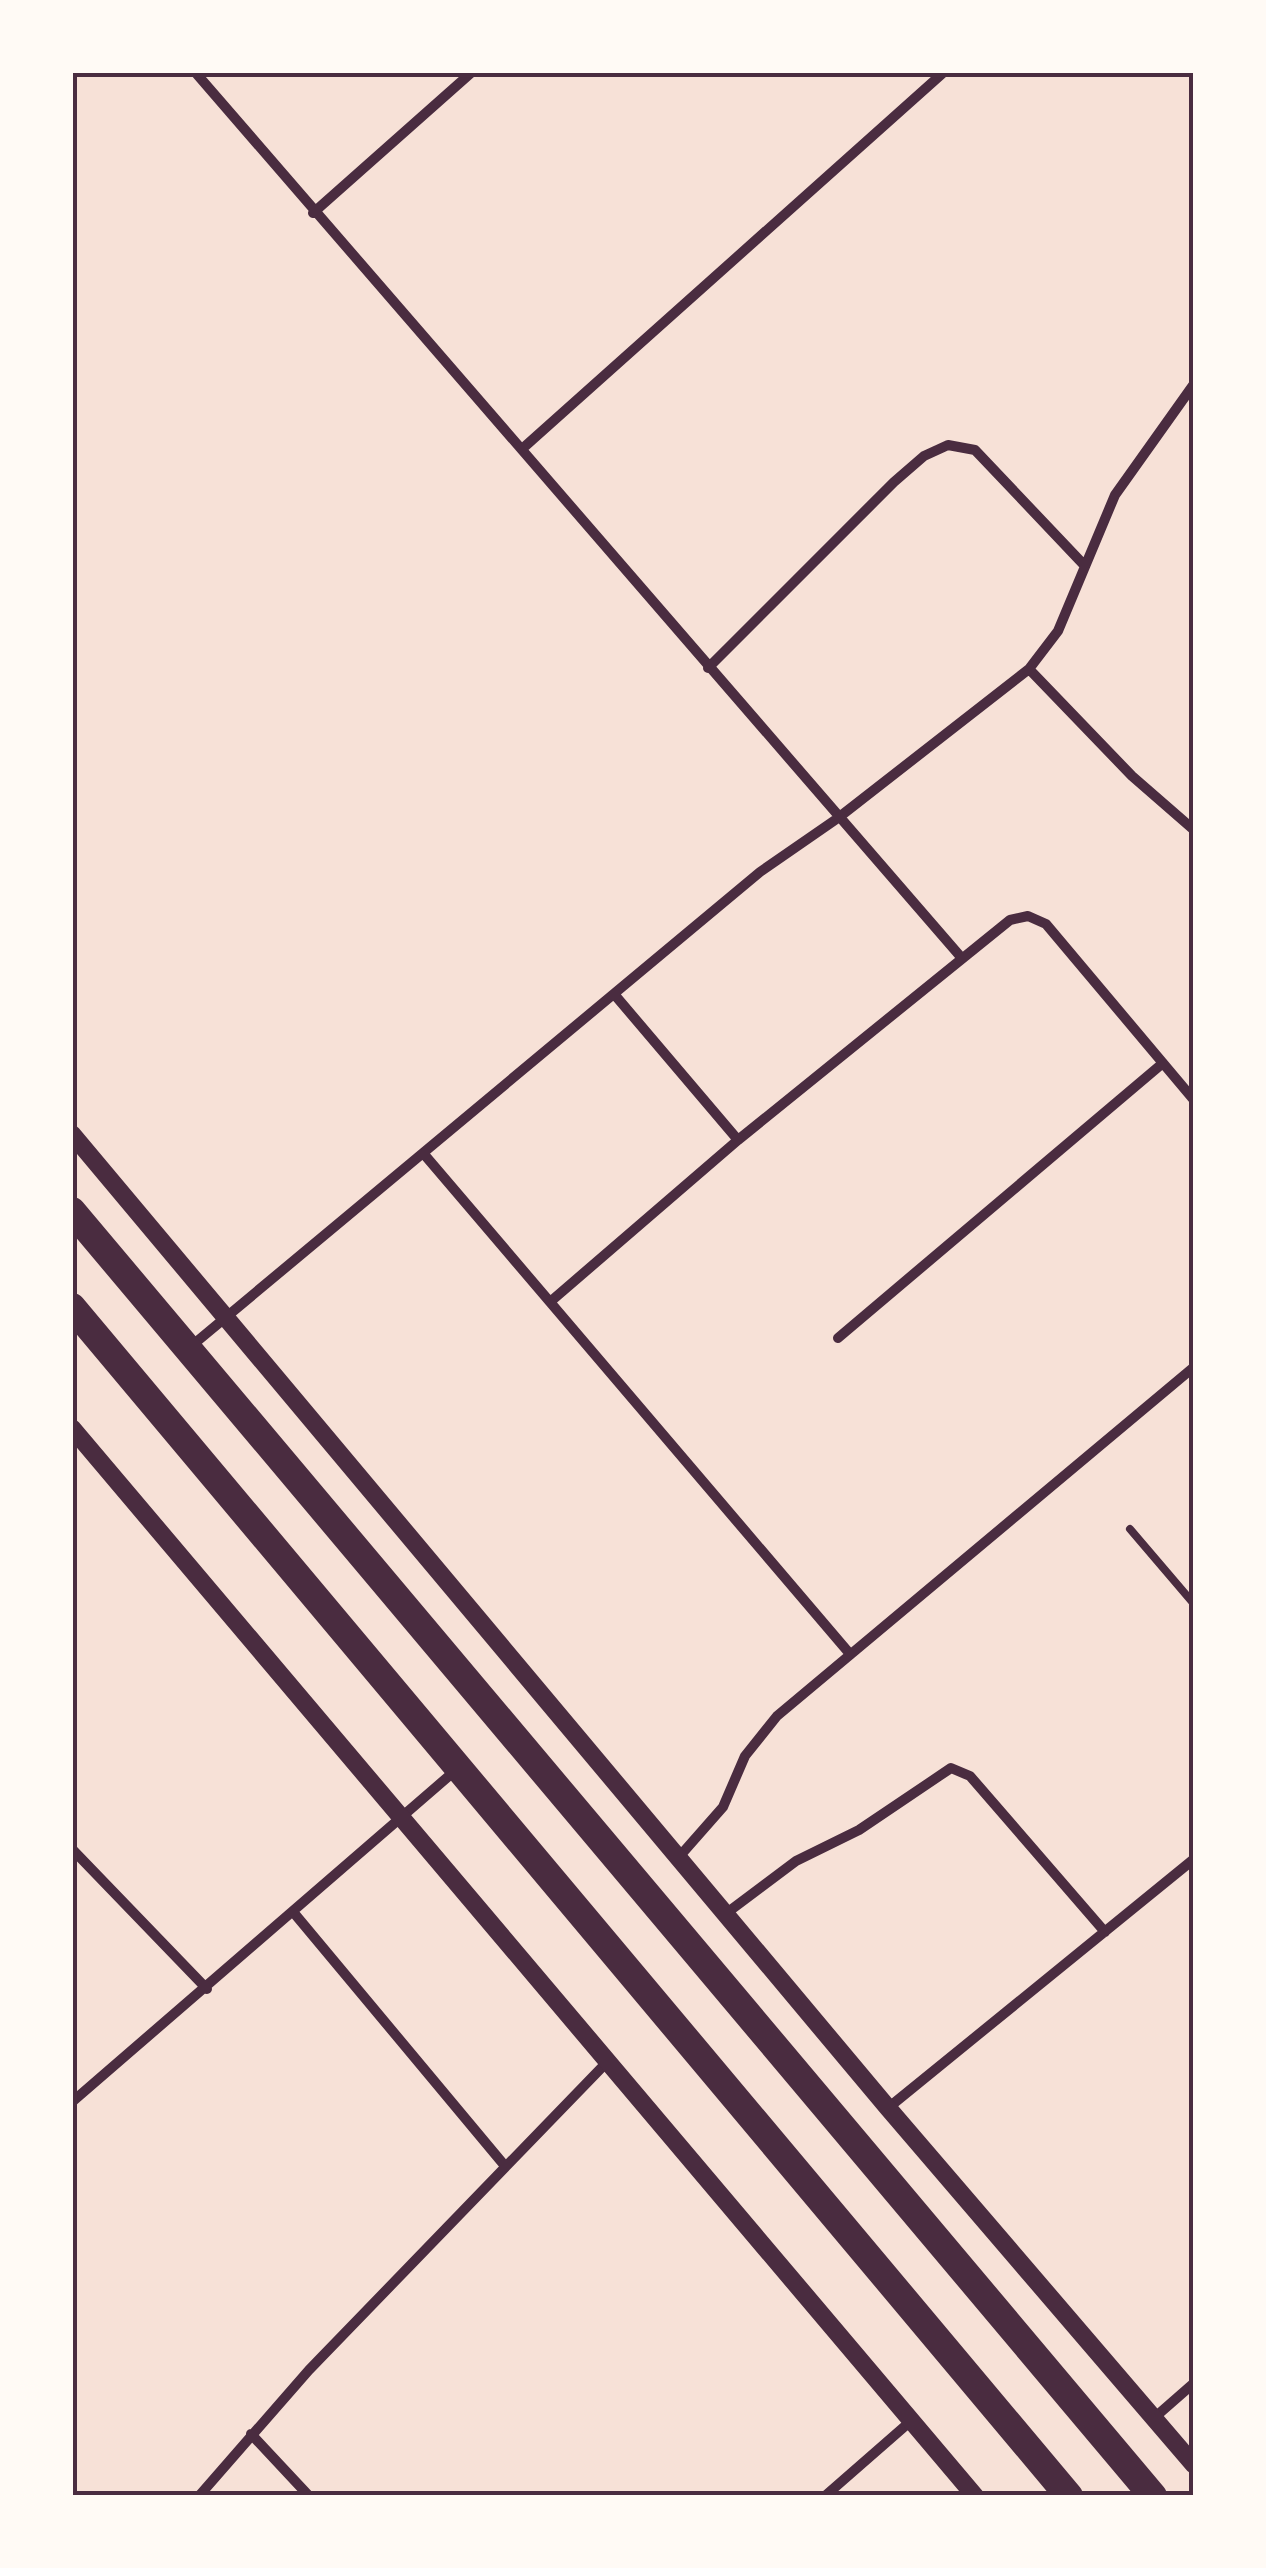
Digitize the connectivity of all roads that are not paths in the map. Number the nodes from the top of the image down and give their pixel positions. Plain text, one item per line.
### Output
1 (195, 72) edge
2 (472, 72) edge
3 (944, 72) edge
4 (314, 213) junction
5 (1194, 384) edge
6 (522, 448) junction
7 (1085, 566) junction
8 (708, 668) junction
9 (1029, 669) junction
10 (838, 818) junction
11 (1194, 830) edge
12 (960, 956) junction
13 (614, 994) junction
14 (1164, 1064) junction
15 (1194, 1100) edge
16 (72, 1134) edge
17 (738, 1140) junction
18 (423, 1152) junction
19 (72, 1211) edge
20 (550, 1302) junction
21 (72, 1307) edge
22 (227, 1317) junction
23 (838, 1338) dead end
24 (188, 1348) junction
25 (1194, 1367) edge
26 (72, 1428) edge
27 (1130, 1530) dead end
28 (1194, 1604) edge
29 (850, 1654) junction
30 (458, 1769) junction
31 (398, 1819) junction
32 (72, 1849) edge
33 (678, 1857) junction
34 (1194, 1859) edge
35 (728, 1912) junction
36 (294, 1913) junction
37 (1105, 1932) junction
38 (207, 1989) junction
39 (609, 2060) junction
40 (72, 2102) edge
41 (888, 2108) junction
42 (505, 2166) junction
43 (1194, 2383) edge
44 (1154, 2418) junction
45 (912, 2420) junction
46 (251, 2434) junction
47 (1194, 2465) edge
48 (199, 2496) edge
49 (309, 2496) edge
50 (826, 2496) edge
51 (975, 2496) edge
52 (1068, 2496) edge
53 (1153, 2496) edge

1 - 4 street
2 - 4 street
3 - 6 street
4 - 6 street
5 - 7 street
6 - 8 street
7 - 8 street
7 - 9 street
8 - 10 street
9 - 10 street
9 - 11 street
10 - 12 street
10 - 13 street
12 - 14 street
12 - 17 street
13 - 17 street
13 - 18 street
14 - 15 street
14 - 23 street
16 - 22 street
17 - 20 street
18 - 20 street
18 - 22 street
19 - 24 highway
20 - 29 street
21 - 30 highway
22 - 24 street
22 - 33 street
24 - 53 highway
25 - 29 street
26 - 31 street
27 - 28 lane
29 - 33 street
30 - 31 street
30 - 52 highway
31 - 36 street
31 - 39 street
32 - 38 street
33 - 35 street
34 - 37 street
35 - 37 street
35 - 41 street
36 - 38 street
36 - 42 street
37 - 41 street
38 - 40 street
39 - 42 street
39 - 45 street
41 - 44 street
42 - 46 street
43 - 44 street
44 - 47 street
45 - 50 street
45 - 51 street
46 - 48 street
46 - 49 street

